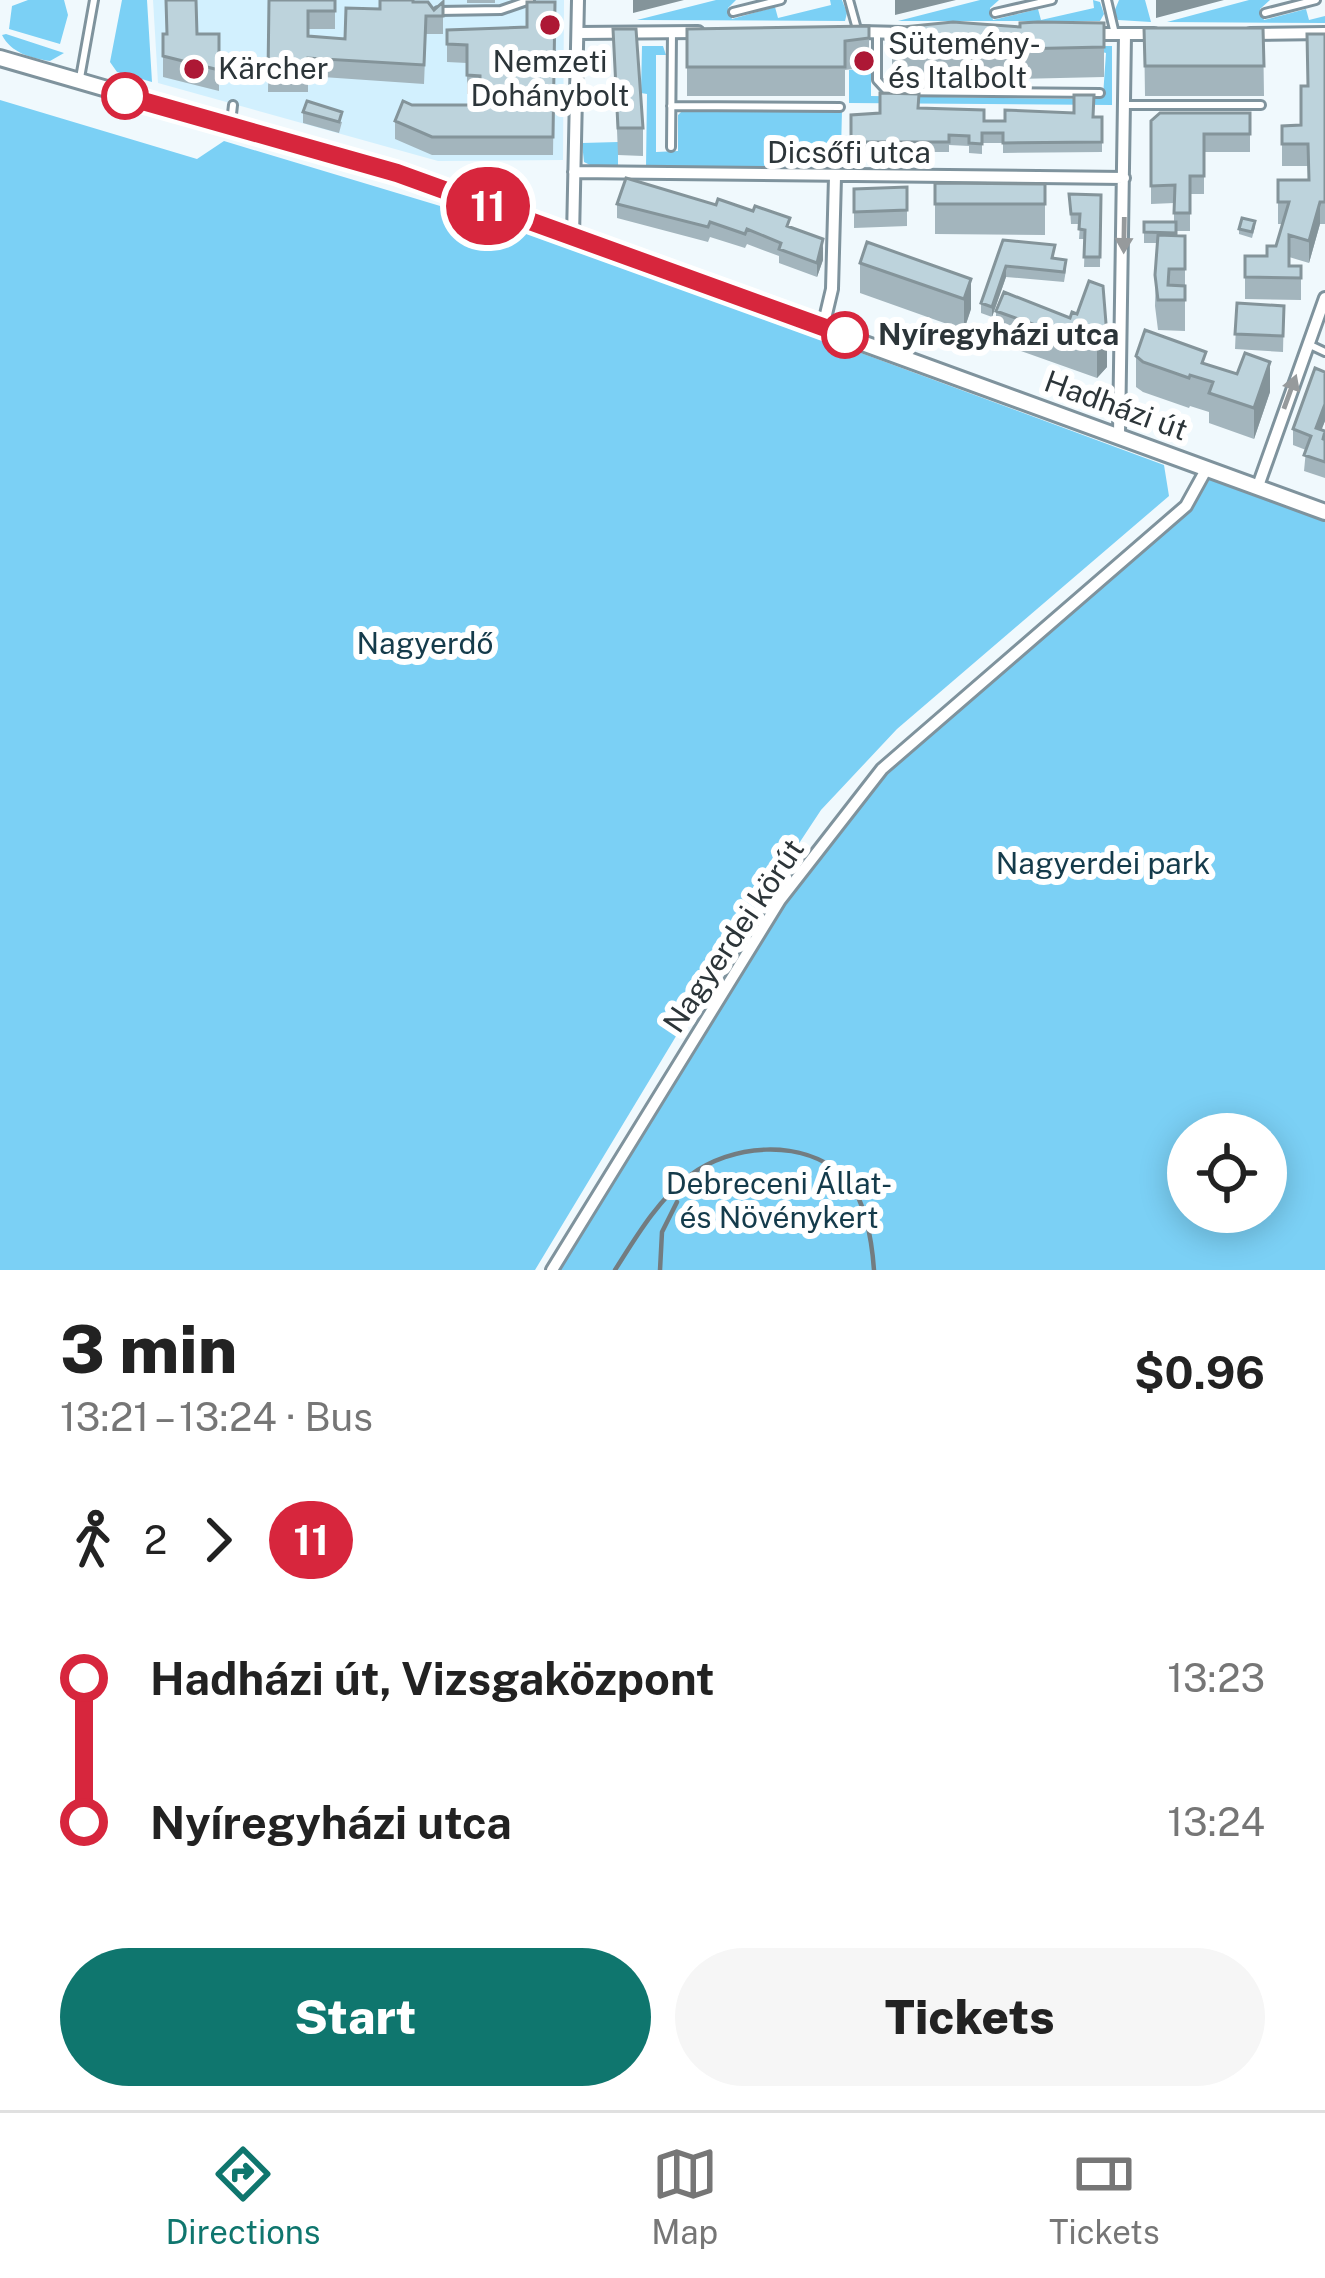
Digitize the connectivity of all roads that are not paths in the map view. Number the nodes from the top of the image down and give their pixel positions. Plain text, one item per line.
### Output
1 (94, 0) edge
2 (435, 0) edge
3 (530, 0) edge
4 (578, 0) edge
5 (781, 0) edge
6 (849, 0) edge
7 (1052, 0) edge
8 (1107, 0) edge
9 (1316, 0) edge
10 (435, 10) junction
11 (733, 12) dead end
12 (995, 13) dead end
13 (1265, 14) dead end
14 (435, 21) edge
15 (672, 32) junction
16 (718, 32) edge
17 (834, 32) edge
18 (857, 32) junction
19 (578, 33) junction
20 (877, 33) junction
21 (925, 33) edge
22 (1091, 34) edge
23 (1120, 34) junction
24 (1161, 34) edge
25 (1231, 34) edge
26 (1325, 34) edge
27 (0, 58) edge
28 (80, 82) junction
29 (1100, 93) dead end
30 (233, 105) dead end
31 (1125, 105) junction
32 (1261, 105) dead end
33 (671, 106) junction
34 (840, 106) dead end
35 (231, 126) junction
36 (671, 147) dead end
37 (574, 172) junction
38 (835, 177) junction
39 (1124, 178) junction
40 (572, 237) junction
41 (1325, 298) edge
42 (824, 328) junction
43 (1308, 344) junction
44 (1325, 352) edge
45 (1119, 434) junction
46 (1207, 468) junction
47 (1258, 486) junction
48 (1325, 512) edge
49 (552, 1270) edge

1 - 28 lane
2 - 10 lane
3 - 10 lane
4 - 19 street
5 - 11 lane
6 - 18 lane
7 - 12 lane
8 - 23 lane
9 - 13 lane
10 - 14 lane
15 - 16 street
15 - 19 street
15 - 33 lane
17 - 18 street
18 - 20 street
19 - 37 street
20 - 21 street
20 - 29 lane
22 - 23 street
23 - 24 street
23 - 31 street
25 - 26 street
27 - 28 street, Hadházi út
28 - 35 street, Hadházi út
30 - 35 lane
31 - 32 lane
31 - 39 street
33 - 34 lane
33 - 36 lane
35 - 40 street, Hadházi út
37 - 38 street, Dicsőfi utca
37 - 40 street
38 - 39 street, Dicsőfi utca
38 - 42 street
39 -> 45 street
40 - 42 street, Hadházi út
41 - 43 street
42 - 45 street, Hadházi út
43 - 44 lane
47 -> 43 street
45 - 46 street, Hadházi út
46 - 47 street, Hadházi út
46 - 49 street, Nagyerdei körút
47 - 48 street, Hadházi út

